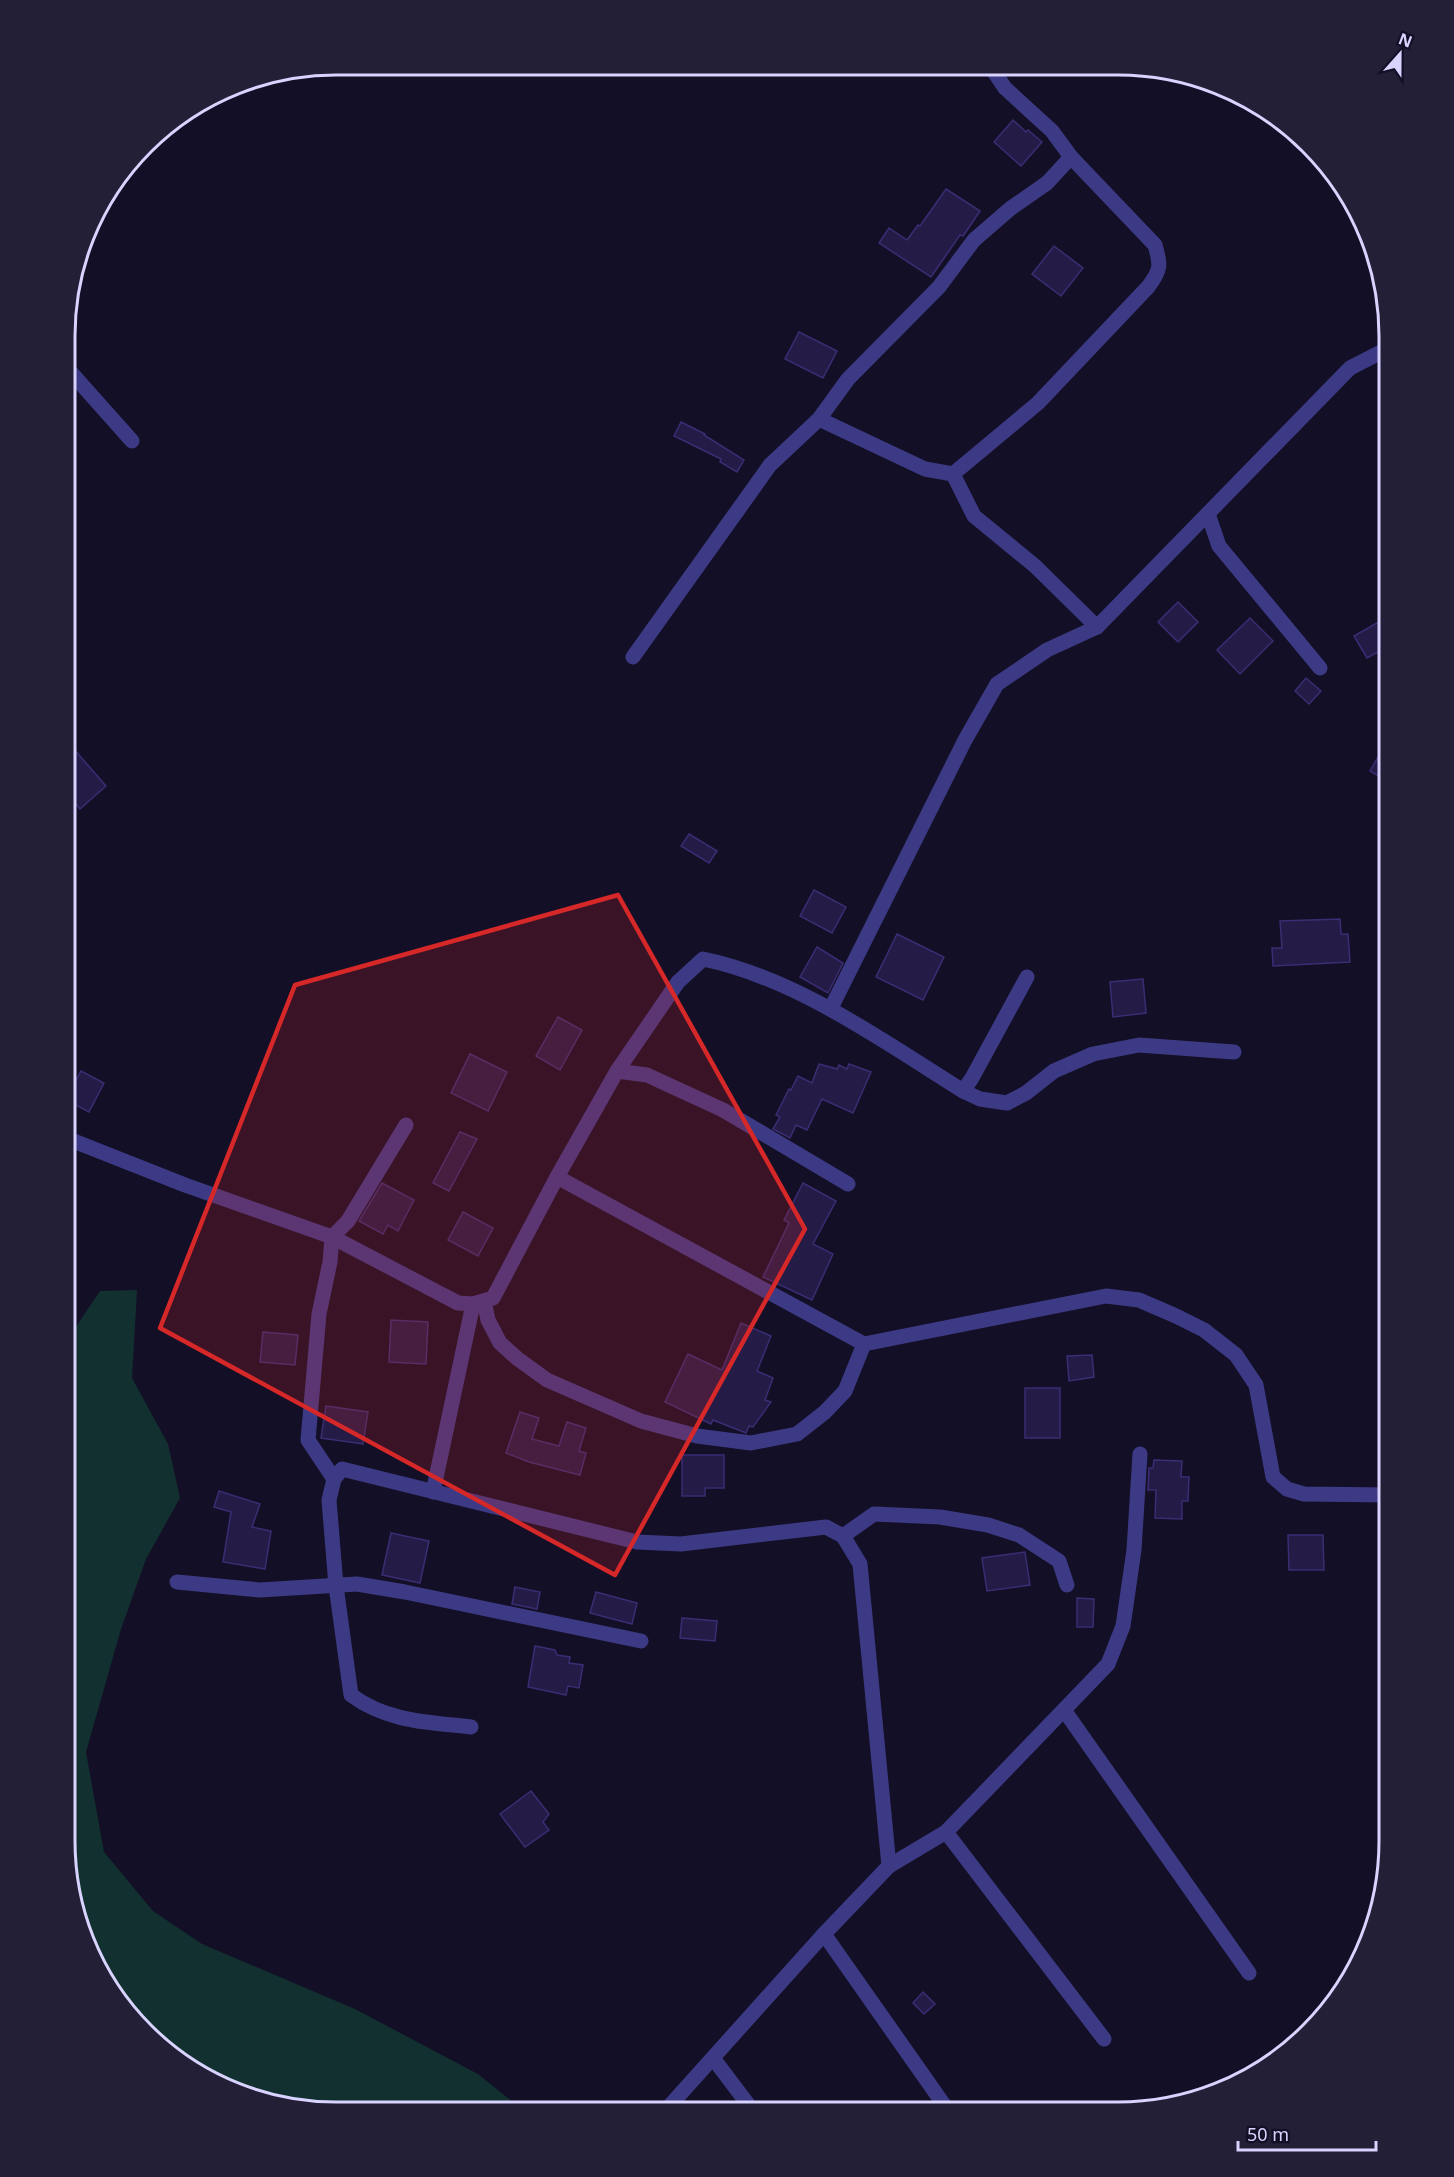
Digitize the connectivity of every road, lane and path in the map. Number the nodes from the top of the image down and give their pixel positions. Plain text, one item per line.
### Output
1 (996, 75) edge
2 (1071, 157) junction
3 (1379, 353) edge
4 (75, 377) edge
5 (819, 419) junction
6 (132, 441) dead end
7 (953, 474) junction
8 (1208, 514) junction
9 (1097, 627) junction
10 (633, 657) dead end
11 (1320, 668) dead end
12 (1027, 977) dead end
13 (831, 1008) junction
14 (1234, 1052) dead end
15 (617, 1071) junction
16 (963, 1091) junction
17 (406, 1125) dead end
18 (75, 1142) edge
19 (557, 1177) junction
20 (848, 1184) dead end
21 (332, 1237) junction
22 (478, 1302) junction
23 (864, 1344) junction
24 (1140, 1454) dead end
25 (334, 1479) junction
26 (433, 1492) junction
27 (1379, 1495) edge
28 (843, 1536) junction
29 (177, 1582) dead end
30 (1067, 1585) dead end
31 (336, 1586) junction
32 (641, 1641) dead end
33 (1064, 1710) junction
34 (471, 1727) dead end
35 (946, 1832) junction
36 (889, 1866) junction
37 (824, 1934) junction
38 (1249, 1973) dead end
39 (1104, 2039) dead end
40 (713, 2058) junction
41 (673, 2102) edge
42 (746, 2102) edge
43 (942, 2102) edge

1 - 2 street
2 - 5 street
2 - 7 street
3 - 8 street
4 - 6 street
5 - 7 street
5 - 10 street
7 - 9 street
8 - 9 street
8 - 11 street
9 - 13 street
12 - 16 street
13 - 15 street
13 - 16 street
14 - 16 street
15 - 19 street
15 - 20 street
17 - 21 street
18 - 21 street
19 - 22 street
19 - 23 street
21 - 22 street
21 - 25 street
22 - 23 street
22 - 26 street
23 - 27 street
24 - 33 street
25 - 26 street
25 - 31 street
26 - 28 street
28 - 30 street
28 - 36 street
29 - 31 street
31 - 32 street
31 - 34 street
33 - 35 street
33 - 38 street
35 - 36 street
35 - 39 street
36 - 37 street
37 - 40 street
37 - 43 street
40 - 41 street
40 - 42 street

